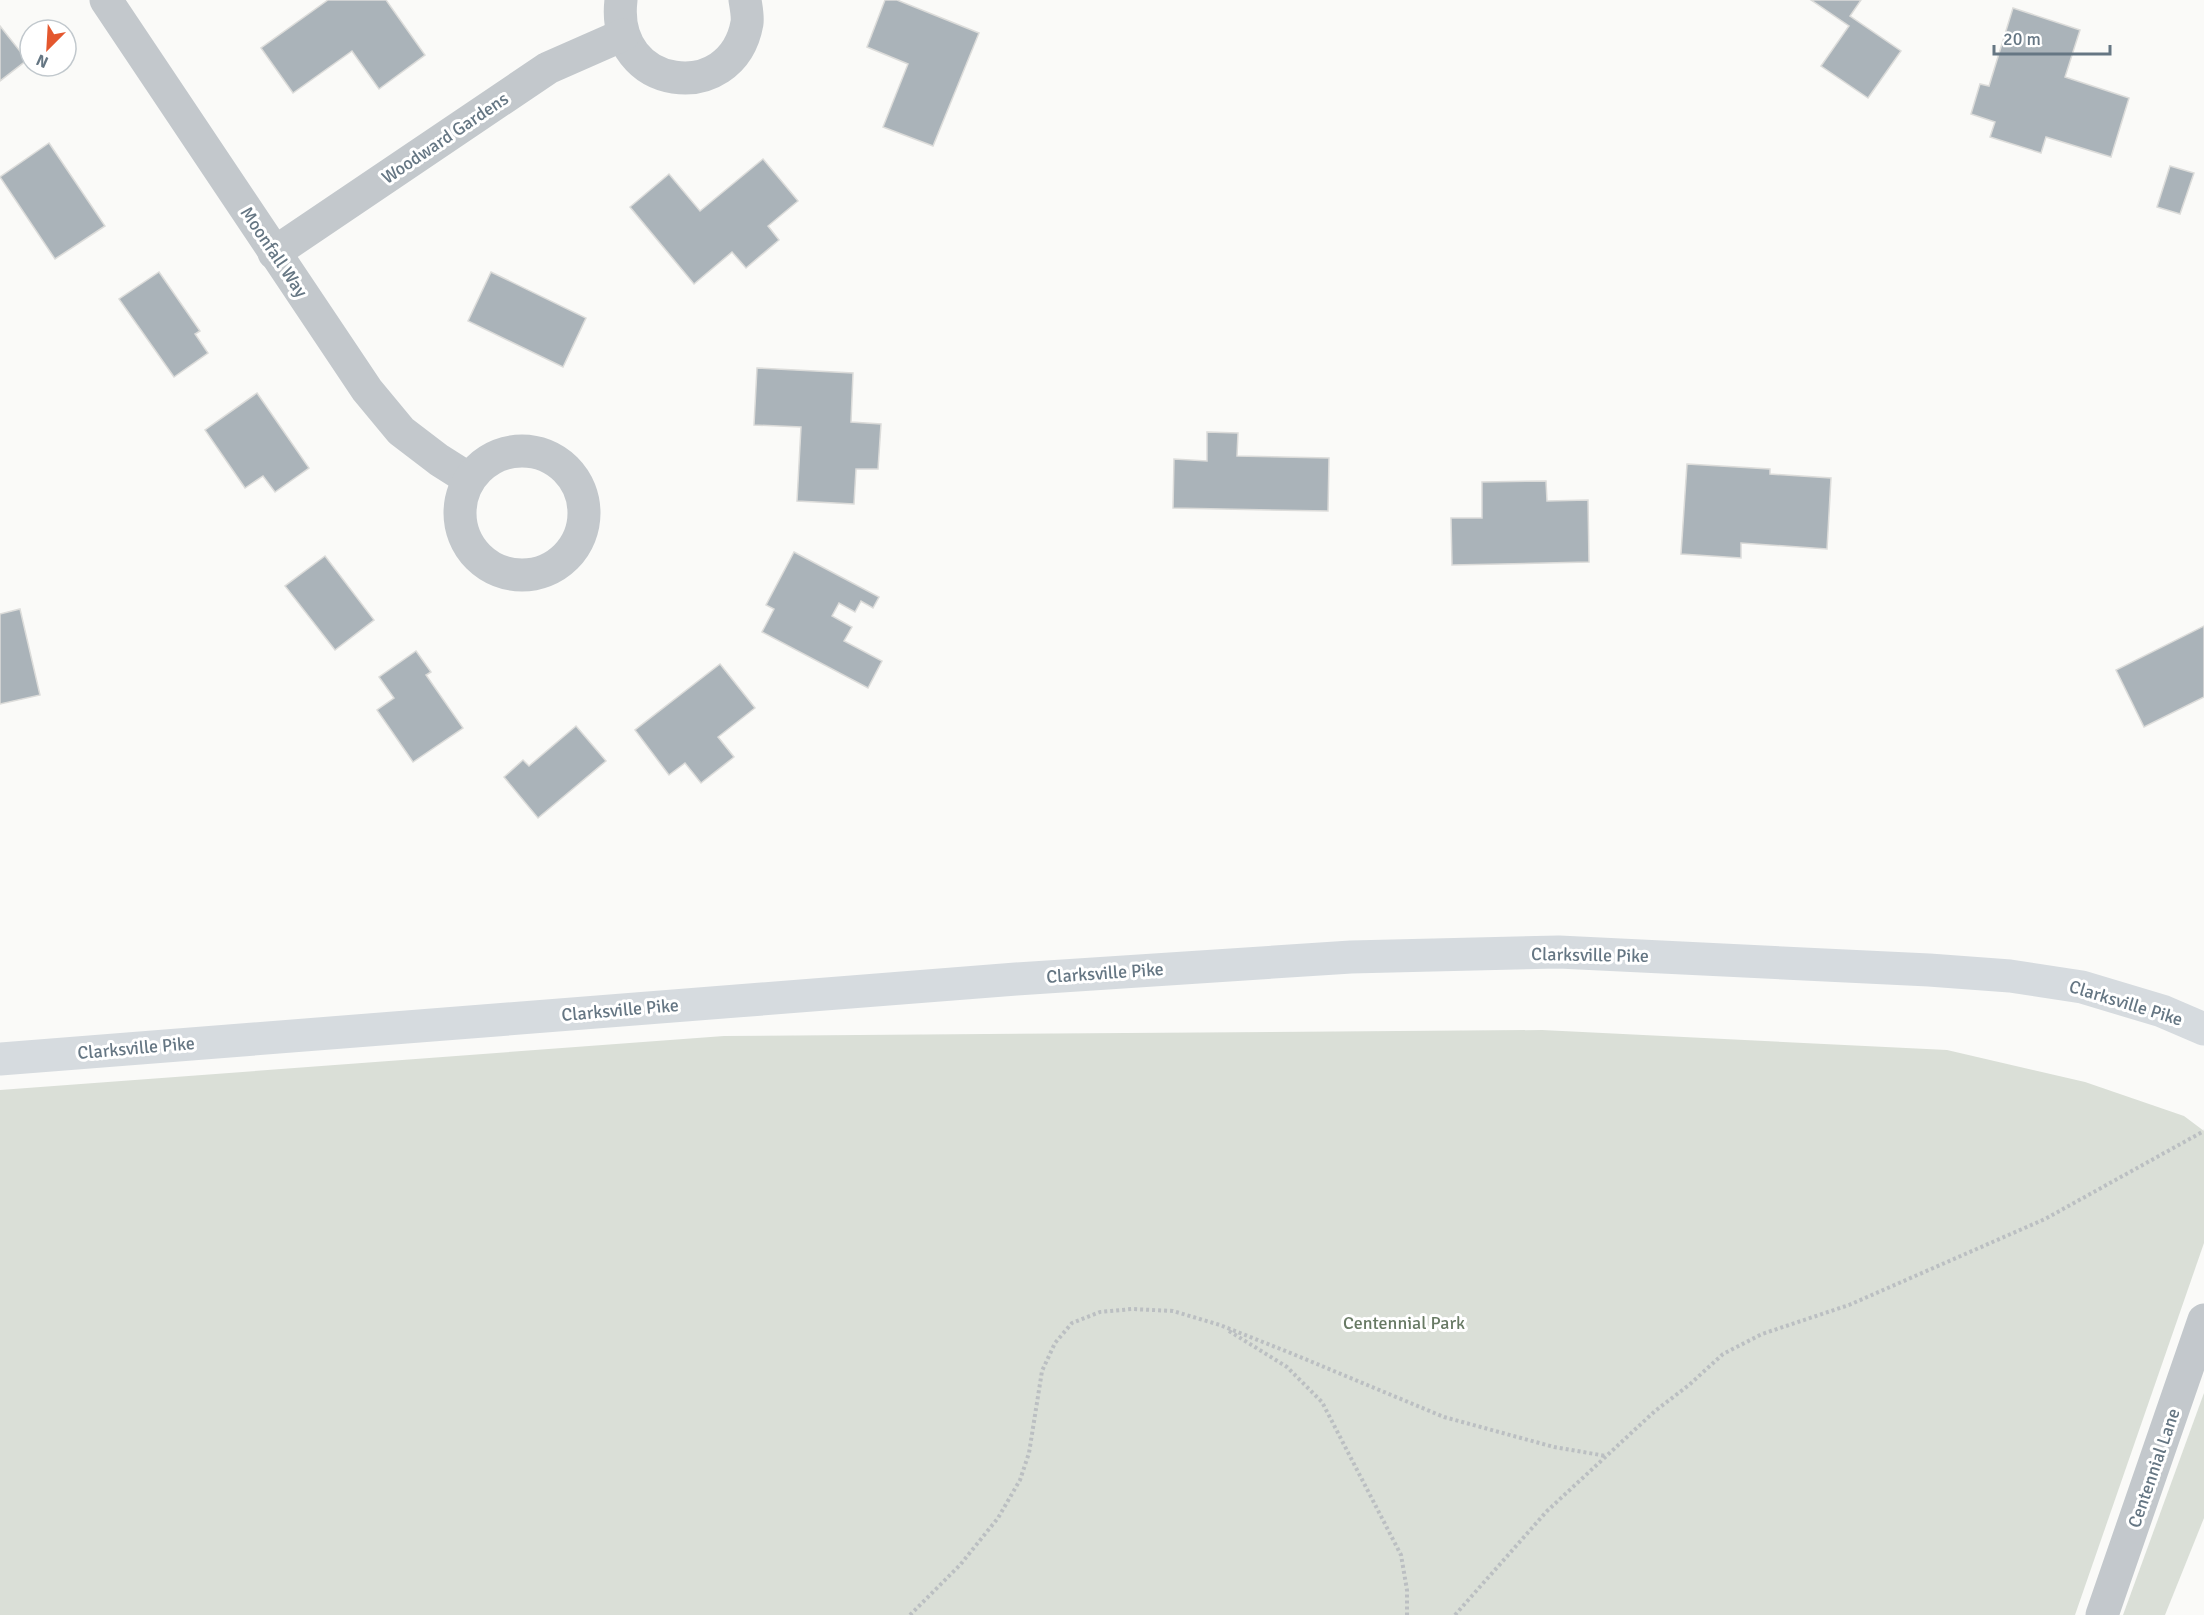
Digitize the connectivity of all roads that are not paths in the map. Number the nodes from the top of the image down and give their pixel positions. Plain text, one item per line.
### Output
1 (106, 0) edge
2 (621, 0) edge
3 (745, 0) edge
4 (623, 35) junction
5 (274, 253) junction
6 (469, 479) dead end
7 (2204, 1029) edge
8 (0, 1059) edge
9 (2204, 1320) edge
10 (2103, 1615) edge

1 - 5 street, Moonfall Way
2 - 4 street
3 - 4 street
4 - 5 street, Woodward Gardens
5 - 6 street, Moonfall Way
7 - 8 main road, Clarksville Pike
9 - 10 street, Centennial Lane

